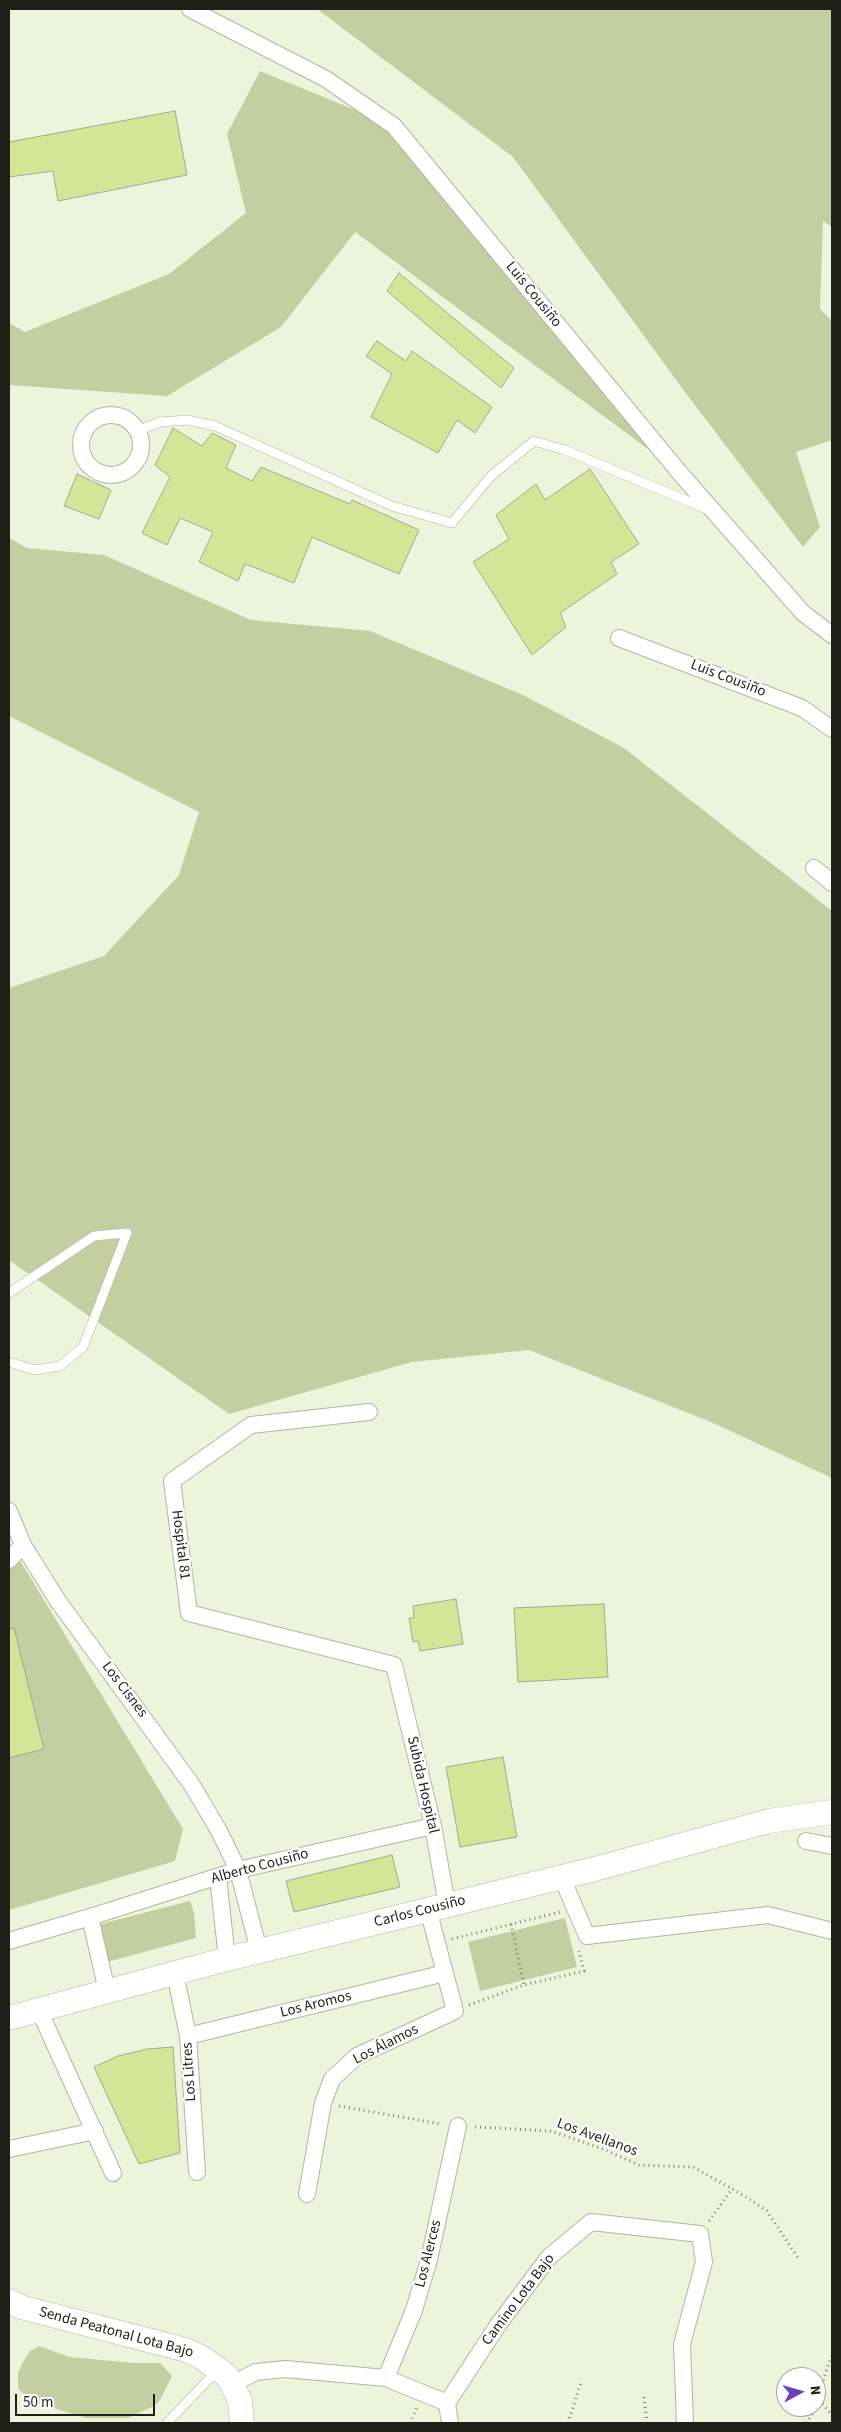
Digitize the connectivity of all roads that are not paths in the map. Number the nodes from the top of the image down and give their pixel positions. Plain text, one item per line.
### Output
1 (190, 9) edge
2 (137, 430) dead end
3 (714, 512) junction
4 (832, 635) edge
5 (619, 638) dead end
6 (832, 729) edge
7 (814, 868) dead end
8 (832, 882) edge
9 (9, 1293) edge
10 (9, 1362) edge
11 (369, 1412) dead end
12 (9, 1511) edge
13 (23, 1546) junction
14 (9, 1560) edge
15 (394, 1665) joint
16 (832, 1812) edge
17 (432, 1826) junction
18 (806, 1841) dead end
19 (832, 1846) edge
20 (238, 1870) junction
21 (218, 1877) junction
22 (562, 1878) junction
23 (438, 1907) junction
24 (90, 1917) junction
25 (832, 1930) edge
26 (9, 1941) edge
27 (259, 1951) junction
28 (227, 1959) junction
29 (175, 1972) junction
30 (445, 1973) junction
31 (107, 1991) junction
32 (39, 2010) junction
33 (9, 2018) edge
34 (188, 2036) junction
35 (458, 2126) road end
36 (94, 2131) junction
37 (9, 2150) edge
38 (197, 2172) dead end
39 (113, 2173) dead end
40 (307, 2194) dead end
41 (9, 2301) edge
42 (215, 2365) junction
43 (386, 2378) junction
44 (232, 2384) junction
45 (447, 2403) junction
46 (167, 2423) edge
47 (242, 2423) edge
48 (450, 2423) edge
49 (685, 2423) edge

1 - 3 street, Luis Cousiño
2 - 3 lane
3 - 4 street, Luis Cousiño
5 - 6 street, Luis Cousiño
7 - 8 street
9 - 10 lane
11 - 15 street, Hospital 81
12 - 13 street, Los Cisnes
13 - 14 street
13 - 20 street, Los Cisnes
15 - 17 street, Subida Hospital
16 - 22 main road, Carlos Cousiño
17 - 20 street, Alberto Cousiño
17 - 23 street, Subida Hospital
18 - 19 street
20 - 21 street, Alberto Cousiño
20 - 27 street, Los Cisnes
21 - 24 street, Alberto Cousiño
21 - 28 street
22 - 23 main road, Carlos Cousiño
22 - 25 street
23 - 27 main road, Carlos Cousiño
23 - 30 street
24 - 26 street, Alberto Cousiño
24 - 31 street
27 - 28 main road, Carlos Cousiño
28 - 29 main road, Carlos Cousiño
29 - 31 main road, Carlos Cousiño
29 - 34 street, Los Litres
30 - 34 street, Los Aromos
30 - 40 street, Los Álamos
31 - 32 main road, Carlos Cousiño
32 - 33 main road, Carlos Cousiño
32 - 36 street
34 - 38 street, Los Litres
35 - 43 street, Los Alerces
36 - 37 street
36 - 39 street
41 - 42 main road, Senda Peatonal Lota Bajo
42 - 44 main road, Senda Peatonal Lota Bajo
42 - 46 lane
43 - 44 street
43 - 45 street
44 - 47 main road, Senda Peatonal Lota Bajo
45 - 48 street
45 - 49 street, Camino Lota Bajo

